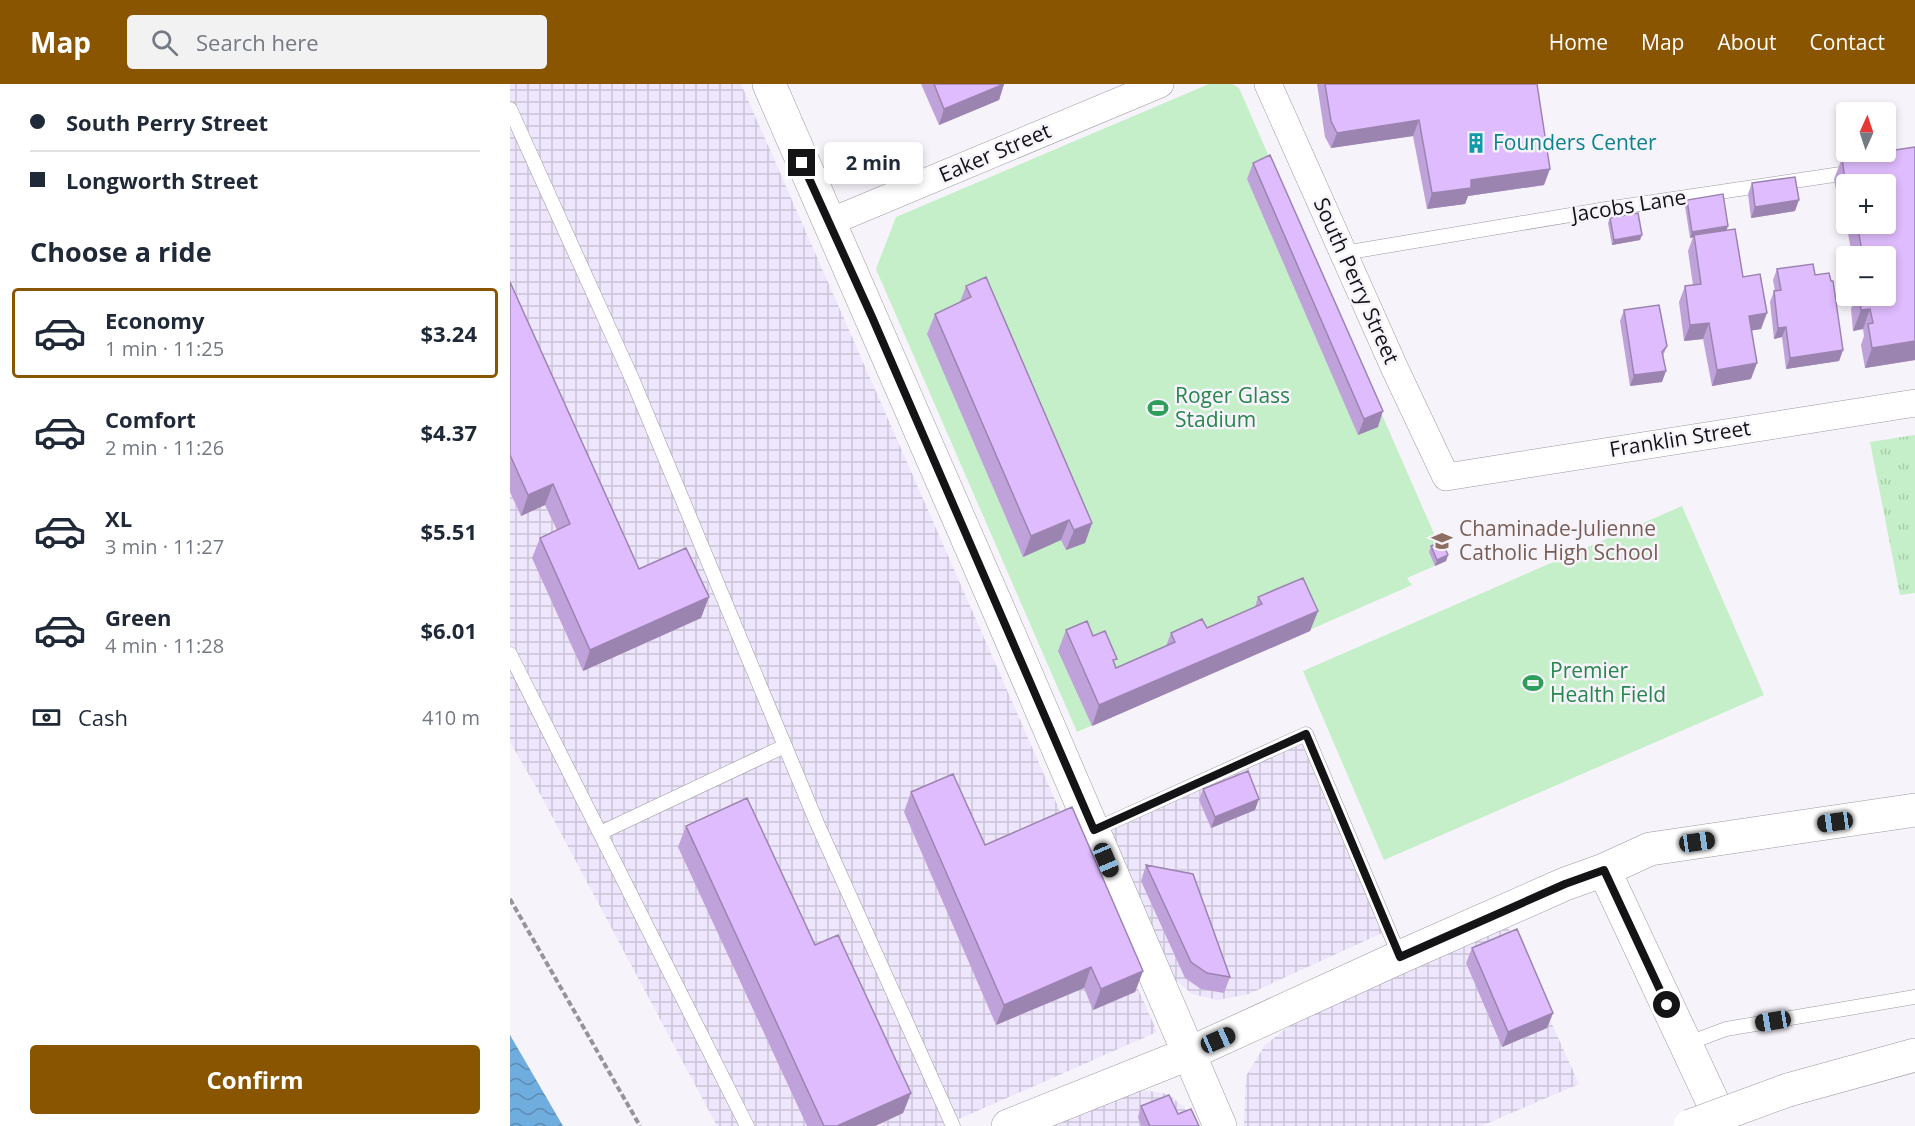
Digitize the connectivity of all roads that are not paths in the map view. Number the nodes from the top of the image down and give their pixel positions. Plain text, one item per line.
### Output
1 (769, 84) edge
2 (1160, 84) edge
3 (1268, 84) edge
4 (510, 109) edge
5 (1870, 169) edge
6 (830, 222) junction
7 (1344, 253) junction
8 (1915, 404) edge
9 (1446, 477) joint
10 (510, 654) edge
11 (785, 746) junction
12 (1915, 810) edge
13 (1094, 830) junction
14 (600, 833) junction
15 (1604, 870) junction
16 (1400, 957) junction
17 (1915, 998) edge
18 (1686, 1044) junction
19 (1188, 1054) junction
20 (1915, 1055) edge
21 (747, 1126) edge
22 (954, 1126) edge
23 (1008, 1126) edge
24 (1220, 1126) edge
25 (1690, 1126) edge
26 (1724, 1126) edge

1 - 6 main road
2 - 6 street, Eaker Street
3 - 7 street, South Perry Street
4 - 11 lane
5 - 7 lane, Jacobs Lane
6 - 13 main road
7 - 9 street, South Perry Street
8 - 9 street, Franklin Street
10 - 14 lane
11 - 14 lane
11 - 22 lane
12 - 15 main road
13 - 16 lane
13 - 19 main road
14 - 21 lane
15 - 16 main road
15 - 18 main road
16 - 19 main road
17 - 18 lane
18 - 26 main road
19 - 23 main road
19 - 24 main road
20 - 25 main road, bridge

